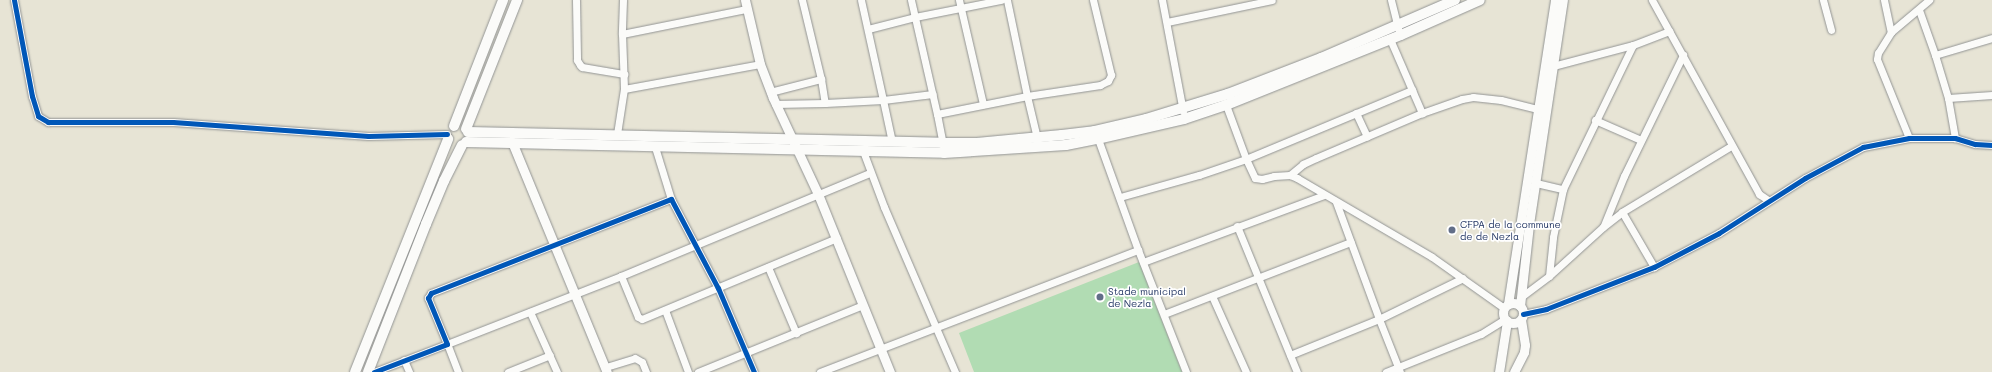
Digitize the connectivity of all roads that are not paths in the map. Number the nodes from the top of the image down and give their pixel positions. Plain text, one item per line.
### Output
1 (14, 0) edge
2 (503, 0) edge
3 (517, 0) edge
4 (576, 0) edge
5 (623, 0) edge
6 (802, 0) edge
7 (861, 0) edge
8 (911, 0) edge
9 (959, 0) edge
10 (1001, 0) edge
11 (1007, 0) edge
12 (1093, 0) edge
13 (1162, 0) edge
14 (1272, 0) edge
15 (1391, 0) edge
16 (1455, 0) edge
17 (1480, 0) edge
18 (1554, 0) edge
19 (1564, 0) edge
20 (1652, 0) edge
21 (1823, 0) edge
22 (1884, 0) edge
23 (1929, 0) edge
24 (746, 4) edge
25 (961, 8) junction
26 (1919, 10) junction
27 (915, 17) junction
28 (1167, 22) junction
29 (868, 29) junction
30 (1399, 30) junction
31 (1831, 30) dead end
32 (1669, 31) junction
33 (1891, 32) junction
34 (622, 34) junction
35 (1992, 38) edge
36 (1390, 39) junction
37 (1633, 45) junction
38 (1683, 55) junction
39 (1935, 55) junction
40 (760, 64) junction
41 (1553, 66) junction
42 (624, 74) junction
43 (821, 79) junction
44 (624, 89) junction
45 (1412, 90) junction
46 (770, 92) junction
47 (933, 94) junction
48 (1992, 95) edge
49 (1027, 96) junction
50 (1948, 98) junction
51 (883, 100) junction
52 (825, 103) junction
53 (775, 104) junction
54 (983, 104) junction
55 (1226, 105) junction
56 (1538, 109) junction
57 (1356, 113) junction
58 (1422, 113) junction
59 (938, 114) junction
60 (1184, 114) junction
61 (1595, 120) junction
62 (454, 126) junction
63 (617, 134) junction
64 (448, 137) junction
65 (466, 137) junction
66 (1367, 137) junction
67 (1037, 138) junction
68 (1909, 138) junction
69 (1955, 138) junction
70 (791, 139) junction
71 (1098, 140) junction
72 (1641, 140) junction
73 (512, 142) junction
74 (892, 142) junction
75 (1992, 145) edge
76 (1731, 146) junction
77 (655, 147) junction
78 (943, 148) junction
79 (796, 149) junction
80 (863, 151) junction
81 (1246, 159) junction
82 (870, 173) junction
83 (1290, 175) junction
84 (1536, 183) junction
85 (1563, 189) junction
86 (818, 194) junction
87 (1759, 194) junction
88 (1324, 195) junction
89 (1120, 197) junction
90 (671, 199) junction
91 (1768, 200) junction
92 (1336, 202) junction
93 (1759, 205) junction
94 (1622, 212) junction
95 (1237, 226) junction
96 (1603, 227) junction
97 (837, 238) junction
98 (1351, 242) junction
99 (555, 244) junction
100 (696, 244) junction
101 (1138, 250) junction
102 (1143, 262) junction
103 (768, 267) junction
104 (1654, 267) junction
105 (621, 276) junction
106 (1549, 276) junction
107 (1258, 278) junction
108 (1463, 278) junction
109 (718, 288) junction
110 (575, 293) junction
111 (1212, 296) junction
112 (863, 305) junction
113 (1506, 306) junction
114 (1521, 309) junction
115 (665, 310) junction
116 (530, 312) junction
117 (1164, 314) junction
118 (1379, 319) junction
119 (1506, 320) junction
120 (936, 326) junction
121 (796, 333) junction
122 (447, 344) junction
123 (880, 349) junction
124 (746, 354) junction
125 (550, 355) junction
126 (1290, 355) junction
127 (404, 360) junction
128 (835, 369) edge
129 (607, 370) edge
130 (1399, 370) edge
131 (356, 372) edge
132 (368, 372) edge
133 (374, 372) edge
134 (409, 372) edge
135 (458, 372) edge
136 (508, 372) edge
137 (557, 372) edge
138 (646, 372) edge
139 (688, 372) edge
140 (698, 372) edge
141 (754, 372) edge
142 (820, 372) edge
143 (890, 372) edge
144 (955, 372) edge
145 (1186, 372) edge
146 (1246, 372) edge
147 (1297, 372) edge
148 (1386, 372) edge
149 (1499, 372) edge
150 (1514, 372) edge

1 - 64 street
2 - 62 main road
3 - 65 main road
4 - 42 street
5 - 34 street
6 - 43 street
7 - 29 street
8 - 27 street
9 - 25 street
10 - 25 street
11 - 49 street
12 - 49 street
13 - 28 street
14 - 28 street
15 - 30 street
16 - 30 main road
17 - 30 main road
18 - 56 street
19 - 41 street
20 - 32 street
21 - 31 street
22 - 33 street
23 - 26 street
24 - 34 street
24 - 40 street
25 - 27 street
25 - 54 street
26 - 33 street
26 - 39 street
27 - 29 street
27 - 47 street
28 - 60 street
29 - 51 street
30 - 36 main road
30 - 60 main road
32 - 37 street
32 - 38 street
33 - 68 street
34 - 42 street
35 - 39 street
36 - 45 street
36 - 55 main road
37 - 41 street
37 - 61 street
38 - 72 street
38 - 76 street
39 - 50 street
40 - 44 street
40 - 46 street
41 - 84 street
42 - 44 street
43 - 46 street
43 - 52 street
44 - 63 street
45 - 57 street
45 - 58 street
46 - 53 street
47 - 51 street
47 - 59 street
48 - 50 street
49 - 54 street
49 - 67 street
50 - 69 street
51 - 52 street
51 - 74 street
52 - 53 street
53 - 70 street
54 - 59 street
55 - 60 main road
55 - 81 street
56 - 58 street
56 - 113 street
57 - 66 street
57 - 81 street
58 - 66 street
59 - 78 street
60 - 67 main road
60 - 71 main road
61 - 72 street
61 - 85 street
62 - 64 main road
62 - 65 main road
63 - 65 main road
63 - 70 main road
64 - 65 main road
64 - 131 main road
65 - 73 main road
65 - 132 main road
66 - 83 street
67 - 78 main road
68 - 69 street
68 - 91 street
69 - 75 street
70 - 74 main road
70 - 79 street
71 - 78 main road
71 - 89 street
72 - 96 street
73 - 77 main road
73 - 99 street
74 - 78 main road
76 - 87 street
76 - 94 street
77 - 79 main road
77 - 90 street
78 - 80 main road
79 - 80 main road
79 - 86 street
80 - 82 street
81 - 83 street
81 - 89 street
82 - 86 street
82 - 120 street
83 - 88 street
84 - 85 street
84 - 114 street
85 - 106 street
86 - 97 street
86 - 100 street
87 - 91 street
87 - 93 street
88 - 92 street
88 - 95 street
89 - 101 street
90 - 99 street
90 - 100 street
91 - 93 street
92 - 98 street
92 - 108 street
93 - 104 street
94 - 96 street
94 - 104 street
95 - 102 street
95 - 107 street
96 - 106 street
97 - 103 street
97 - 112 street
98 - 107 street
98 - 118 street
99 - 110 street
99 - 122 street
100 - 105 street
100 - 109 street
101 - 102 street
101 - 120 street
102 - 117 street
103 - 109 street
103 - 121 street
104 - 114 street
105 - 110 street
105 - 115 street
106 - 114 street
107 - 111 street
107 - 126 street
108 - 113 street
108 - 118 street
109 - 115 street
109 - 124 street
110 - 116 street
110 - 129 street
111 - 117 street
111 - 146 street
112 - 121 street
112 - 123 street
113 - 114 street
113 - 119 street
114 - 119 street
114 - 150 street
115 - 139 street
116 - 122 street
116 - 125 street
117 - 145 street
118 - 126 street
118 - 130 street
119 - 130 street
119 - 149 street
120 - 123 street
120 - 144 street
121 - 124 street
122 - 127 street
122 - 135 street
123 - 128 street
123 - 143 street
124 - 140 street
124 - 141 street
125 - 136 street
125 - 137 street
126 - 147 street
127 - 133 street
127 - 134 street
128 - 142 street
129 - 138 street
130 - 148 street

